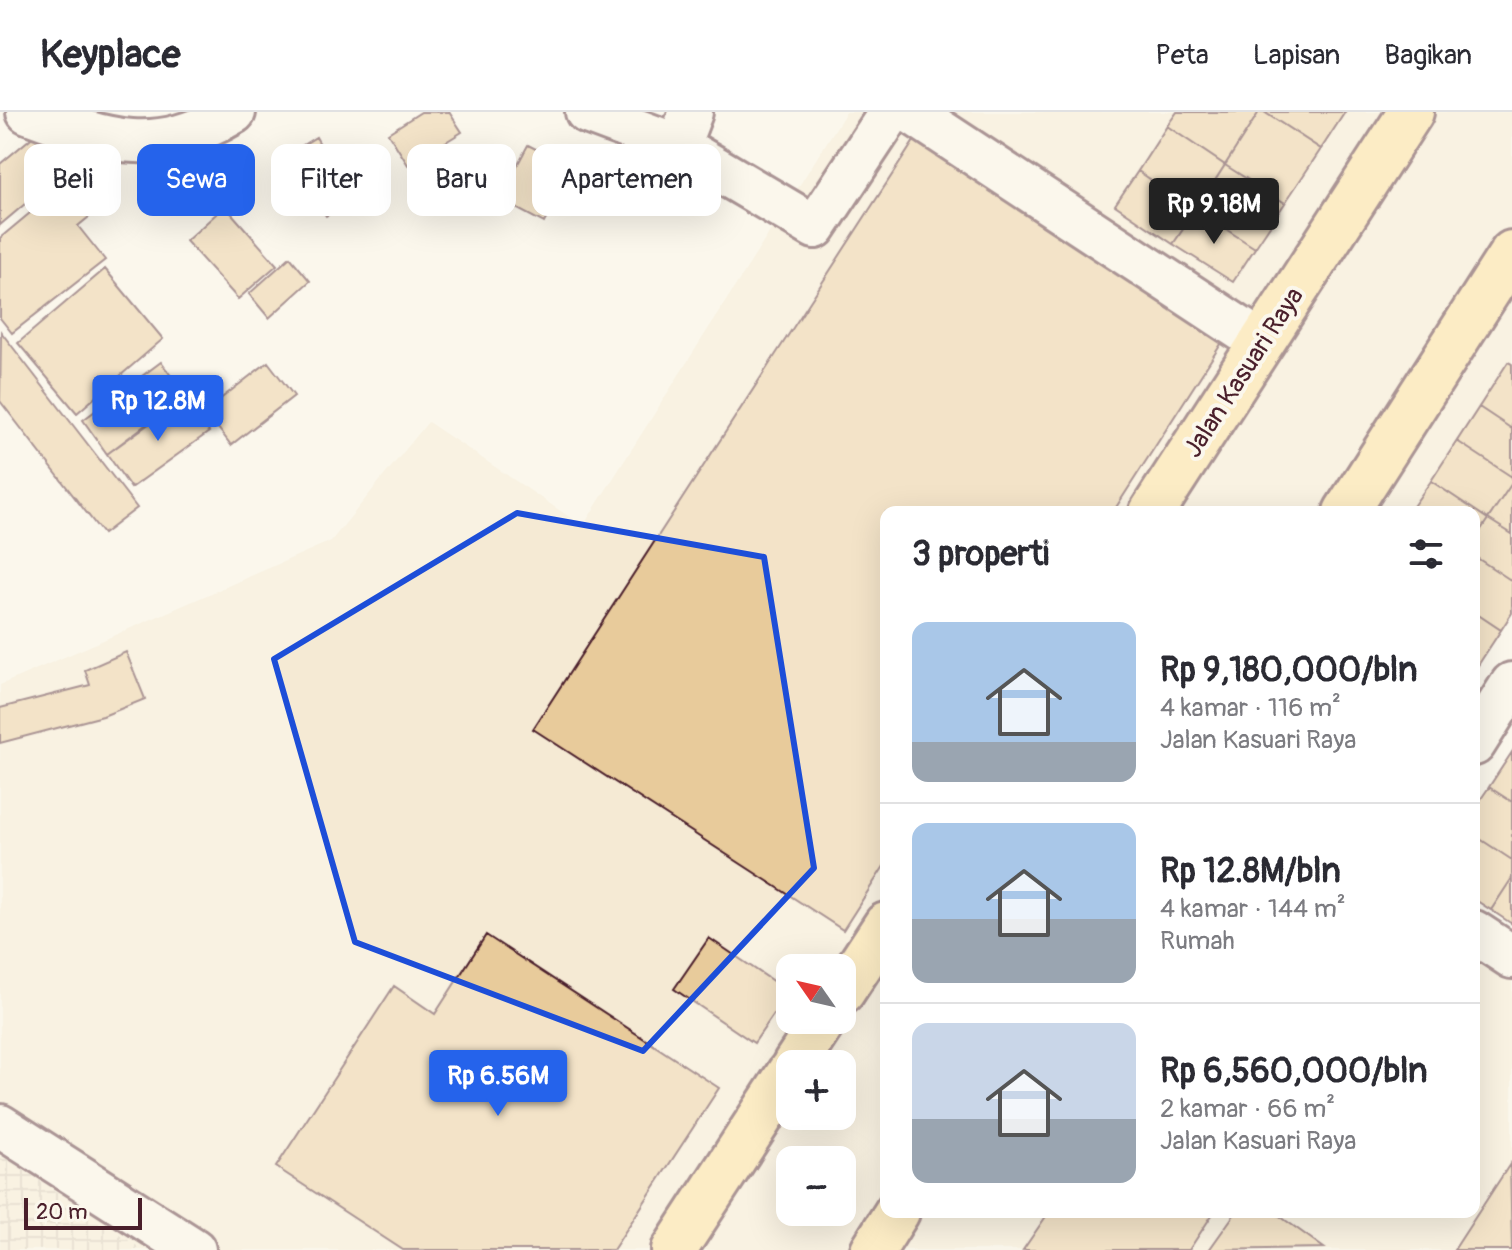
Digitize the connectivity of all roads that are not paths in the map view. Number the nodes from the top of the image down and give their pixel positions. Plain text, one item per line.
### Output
1 (28, 112) edge
2 (234, 112) edge
3 (587, 112) edge
4 (891, 112) edge
5 (911, 112) edge
6 (1411, 112) edge
7 (684, 129) edge
8 (1512, 253) edge
9 (1262, 343) junction
10 (1156, 506) edge
11 (1350, 506) edge
12 (1512, 684) edge
13 (1480, 735) edge
14 (880, 934) edge
15 (1480, 936) edge
16 (1512, 957) edge
17 (856, 971) edge
18 (776, 1093) edge
19 (0, 1126) edge
20 (893, 1218) edge
21 (194, 1250) edge
22 (674, 1250) edge
23 (873, 1250) edge

1 - 2 street
3 - 7 street
4 - 7 street
5 - 9 street
6 - 9 main road, Jalan Kasuari Raya
8 - 11 main road
9 - 10 main road, Jalan Kasuari Raya
12 - 13 street
14 - 17 main road
15 - 16 street
18 - 22 main road
19 - 21 street
20 - 23 main road

